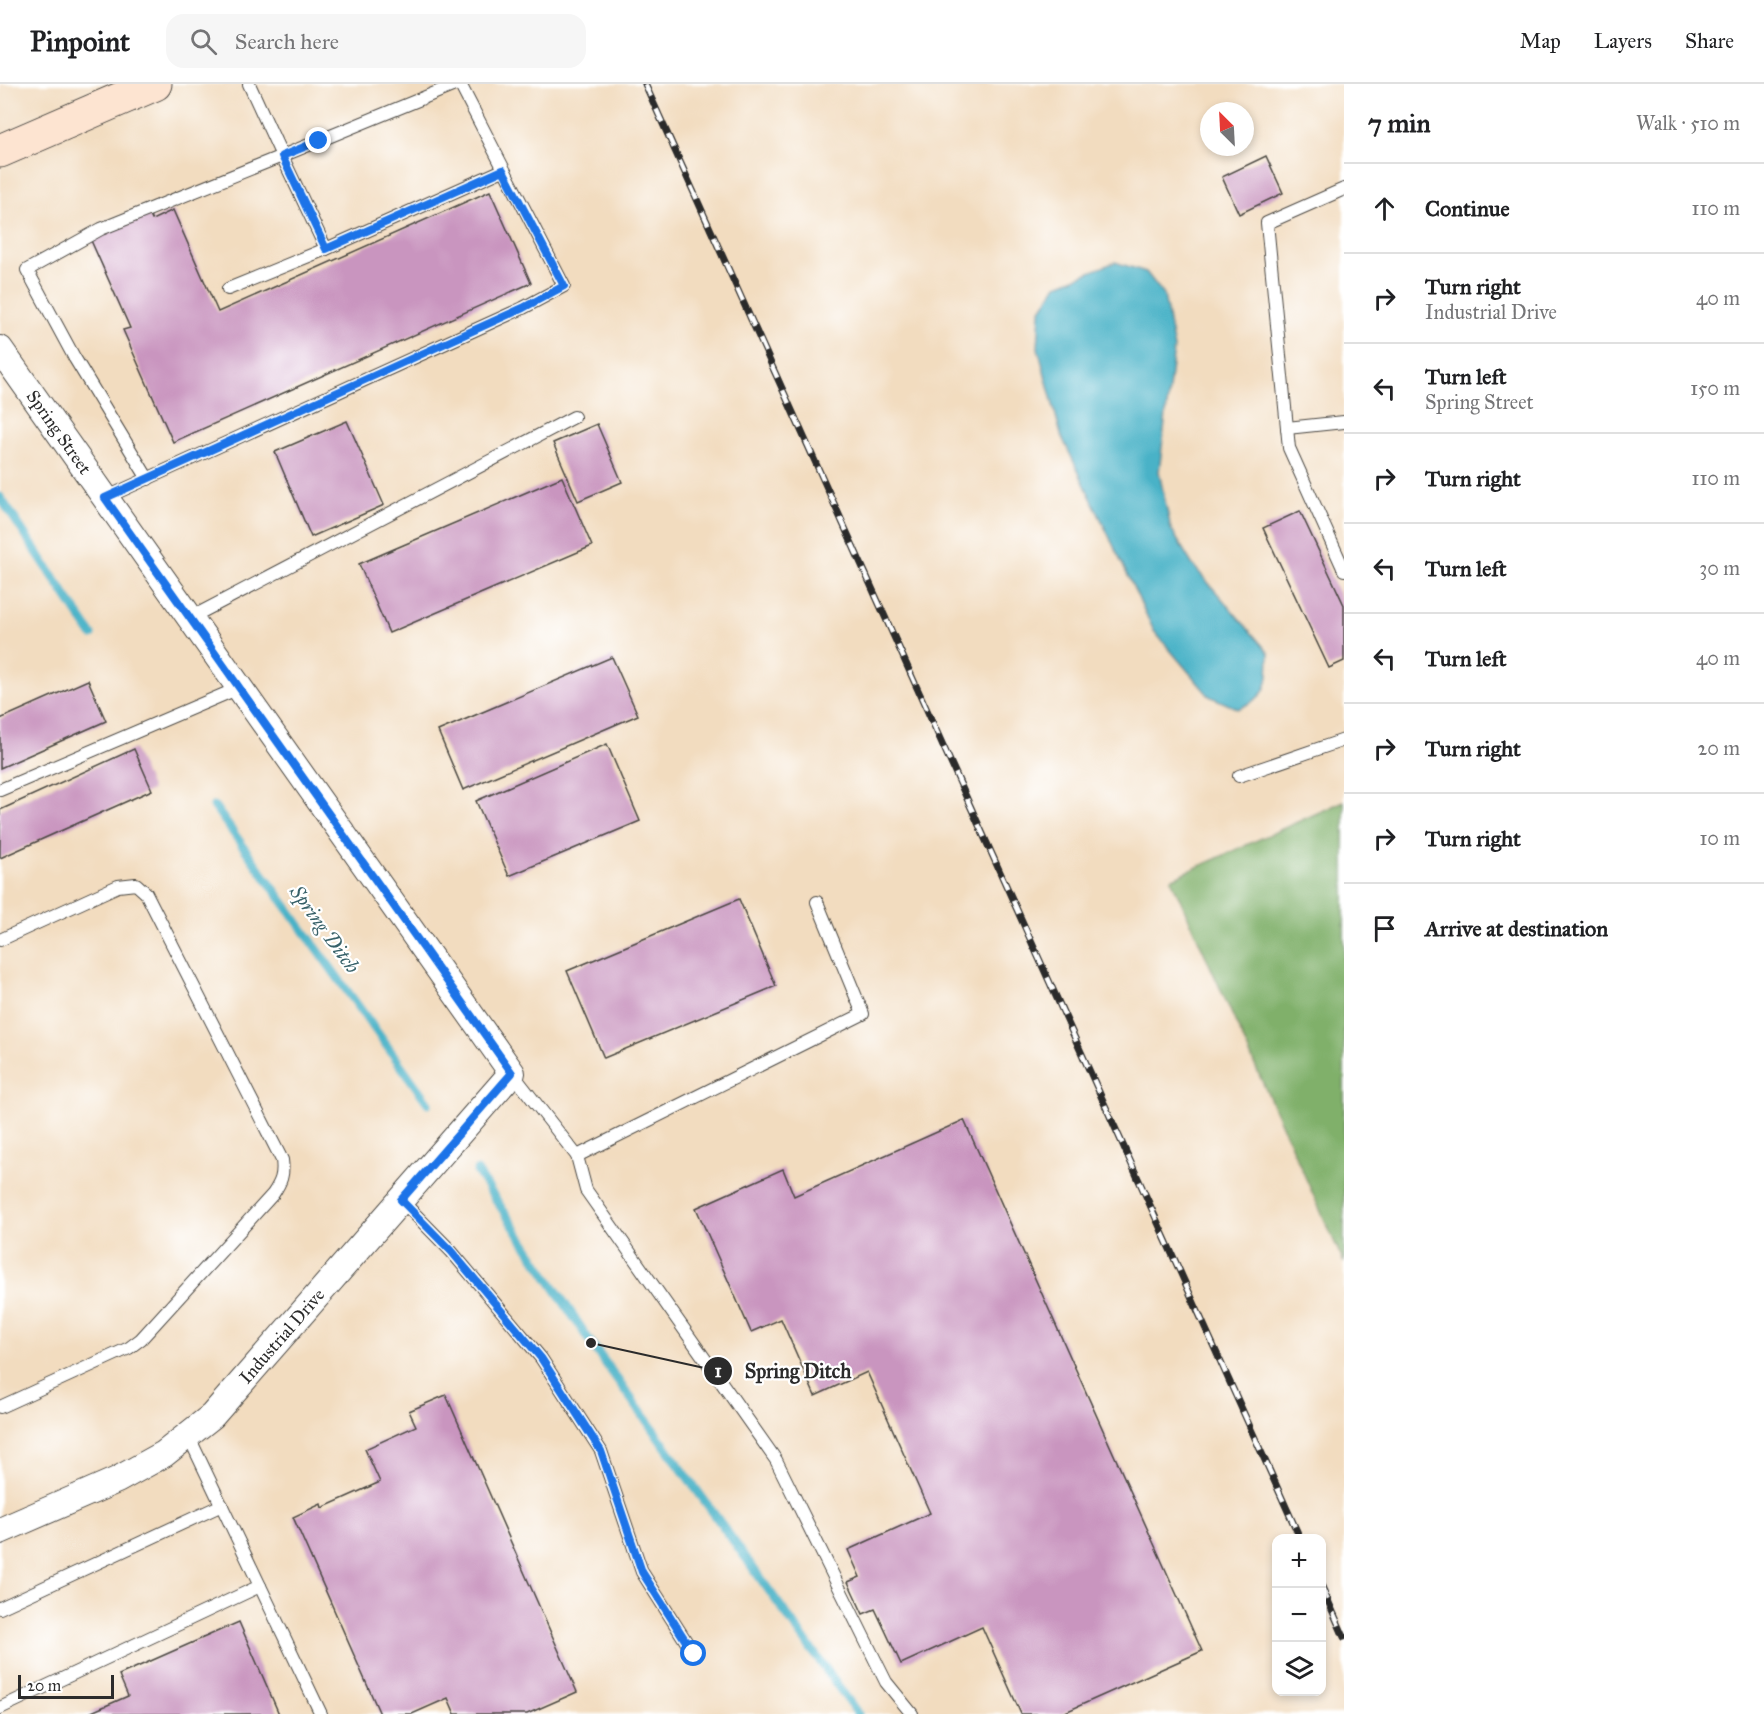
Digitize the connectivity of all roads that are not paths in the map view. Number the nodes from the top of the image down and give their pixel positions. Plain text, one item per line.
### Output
1 (155, 84) edge
2 (249, 84) edge
3 (459, 84) edge
4 (0, 151) edge
5 (282, 156) junction
6 (503, 170) junction
7 (1344, 189) edge
8 (326, 249) junction
9 (228, 289) dead end
10 (4, 361) edge
11 (574, 417) dead end
12 (1344, 422) edge
13 (1287, 428) junction
14 (148, 479) junction
15 (105, 498) junction
16 (1344, 570) edge
17 (190, 618) junction
18 (239, 688) junction
19 (1344, 740) edge
20 (1239, 776) dead end
21 (0, 790) edge
22 (817, 902) dead end
23 (0, 940) edge
24 (512, 1073) junction
25 (577, 1156) junction
26 (401, 1200) junction
27 (0, 1407) edge
28 (188, 1435) junction
29 (222, 1505) junction
30 (0, 1531) edge
31 (260, 1586) junction
32 (0, 1608) edge
33 (694, 1654) dead end
34 (0, 1708) edge
35 (321, 1714) edge
36 (912, 1714) edge

1 - 4 main road
2 - 5 lane
3 - 5 lane
3 - 6 lane
5 - 8 lane
5 - 14 lane
6 - 8 lane
6 - 14 lane
7 - 13 lane
8 - 9 lane
10 - 15 street, Spring Street
11 - 17 lane
12 - 13 lane
13 - 16 lane
14 - 15 lane
15 - 17 street, Spring Street
17 - 18 street, Spring Street
18 - 21 lane
18 - 24 street, Spring Street
19 - 20 lane
22 - 25 lane
23 - 27 lane
24 - 25 lane
24 - 26 street, Industrial Drive
25 - 36 lane
26 - 28 street, Industrial Drive
26 - 33 lane
28 - 29 lane
28 - 30 street, Industrial Drive
29 - 31 lane
29 - 32 lane
31 - 34 lane
31 - 35 lane

